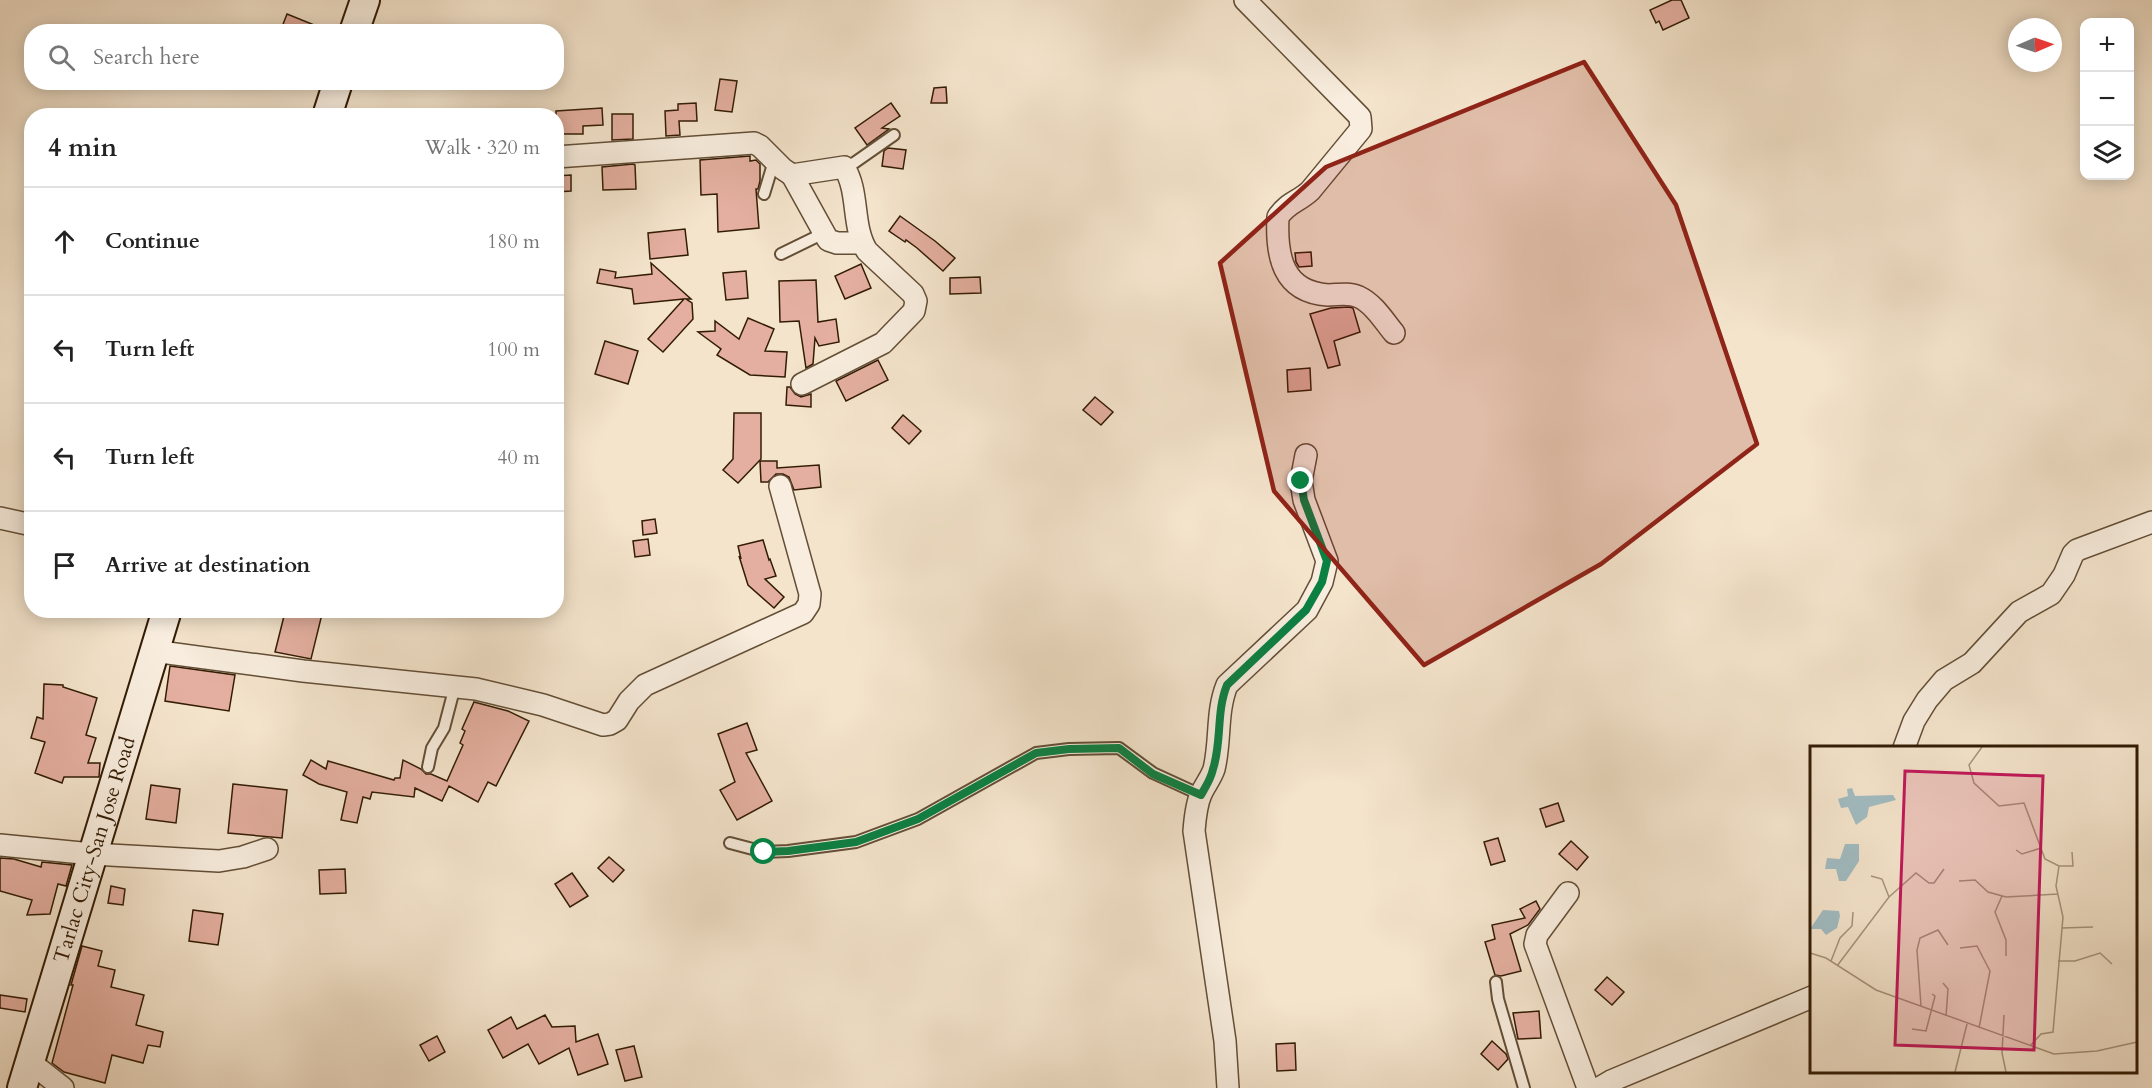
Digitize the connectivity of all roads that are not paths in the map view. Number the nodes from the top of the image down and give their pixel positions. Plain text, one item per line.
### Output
1 (365, 0) edge
2 (1245, 0) edge
3 (357, 24) edge
4 (335, 90) edge
5 (330, 108) edge
6 (894, 135) dead end
7 (564, 156) edge
8 (774, 161) junction
9 (844, 167) junction
10 (792, 175) junction
11 (764, 194) dead end
12 (824, 233) junction
13 (862, 243) junction
14 (781, 254) dead end
15 (1394, 333) dead end
16 (802, 384) dead end
17 (1306, 454) dead end
18 (780, 486) dead end
19 (0, 518) edge
20 (2152, 522) edge
21 (24, 523) edge
22 (164, 618) edge
23 (153, 651) junction
24 (455, 686) junction
25 (1904, 746) edge
26 (428, 767) dead end
27 (1201, 795) junction
28 (730, 843) dead end
29 (0, 845) edge
30 (267, 849) dead end
31 (92, 854) junction
32 (1568, 893) dead end
33 (1496, 982) dead end
34 (1810, 998) edge
35 (26, 1075) edge
36 (63, 1088) edge
37 (1228, 1088) edge
38 (1524, 1088) edge
39 (1588, 1088) edge
40 (1599, 1088) edge

1 - 3 main road
2 - 15 street
4 - 5 main road
6 - 9 lane
7 - 8 street
8 - 10 street
8 - 11 lane
9 - 10 street
9 - 13 street
10 - 12 street
12 - 13 street
12 - 14 lane
13 - 16 street
17 - 27 street
18 - 24 street
19 - 21 street
20 - 25 street
22 - 23 main road, Tarlac City-San Jose Road
23 - 24 street
23 - 31 main road, Tarlac City-San Jose Road
24 - 26 lane
27 - 28 lane
27 - 37 street
29 - 31 street
30 - 31 street
31 - 35 main road, Tarlac City-San Jose Road
32 - 39 street
33 - 38 lane
34 - 40 street
35 - 36 street

